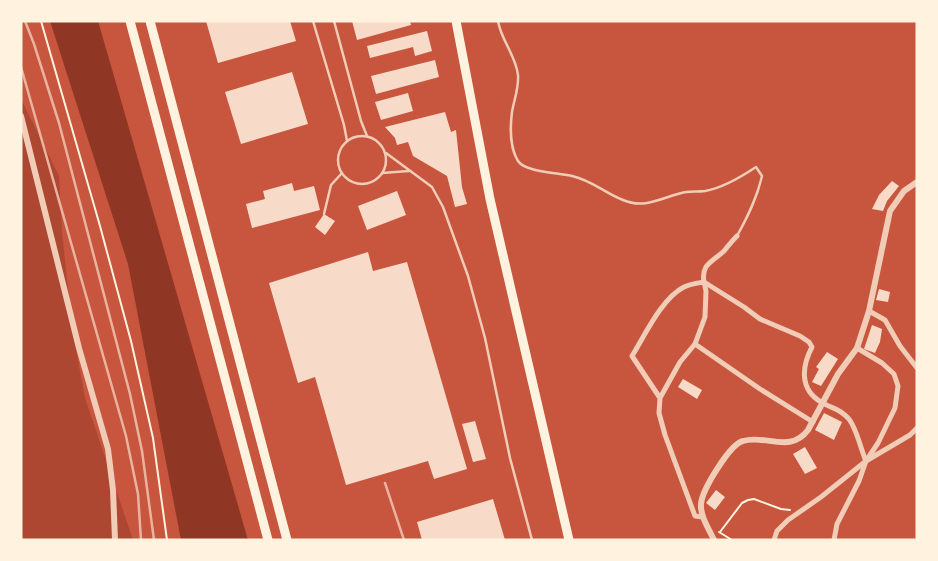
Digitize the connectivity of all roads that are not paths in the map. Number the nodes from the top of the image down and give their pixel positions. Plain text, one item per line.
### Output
1 (130, 21) edge
2 (150, 21) edge
3 (313, 21) edge
4 (334, 21) edge
5 (456, 21) edge
6 (498, 21) edge
7 (21, 116) edge
8 (368, 136) junction
9 (346, 141) junction
10 (386, 153) junction
11 (410, 171) junction
12 (342, 173) junction
13 (382, 173) junction
14 (917, 182) edge
15 (324, 214) dead end
16 (737, 236) joint
17 (704, 282) junction
18 (869, 311) junction
19 (695, 344) junction
20 (857, 348) junction
21 (917, 368) edge
22 (660, 398) junction
23 (822, 404) junction
24 (813, 422) junction
25 (917, 428) edge
26 (866, 461) junction
27 (703, 517) junction
28 (713, 537) edge
29 (115, 540) edge
30 (268, 540) edge
31 (287, 540) edge
32 (532, 540) edge
33 (569, 540) edge
34 (774, 540) edge
35 (834, 540) edge

1 - 30 highway
2 - 31 highway
3 - 9 lane
4 - 8 lane
5 - 33 highway
6 - 16 lane
7 - 29 street
8 - 9 lane
8 - 10 lane
9 - 12 lane
10 - 11 lane
10 - 13 lane
11 - 13 lane
11 - 32 lane
12 - 13 lane
12 - 15 lane
14 - 18 street
16 - 17 street
17 - 19 street
17 - 22 street
17 - 23 street
18 - 20 street
18 - 21 street
19 - 22 street
19 - 24 street
20 - 23 street
20 - 26 street
22 - 27 street
23 - 24 street
23 - 26 street
24 - 27 street
25 - 26 street
26 - 34 street
26 - 35 street
27 - 28 street

